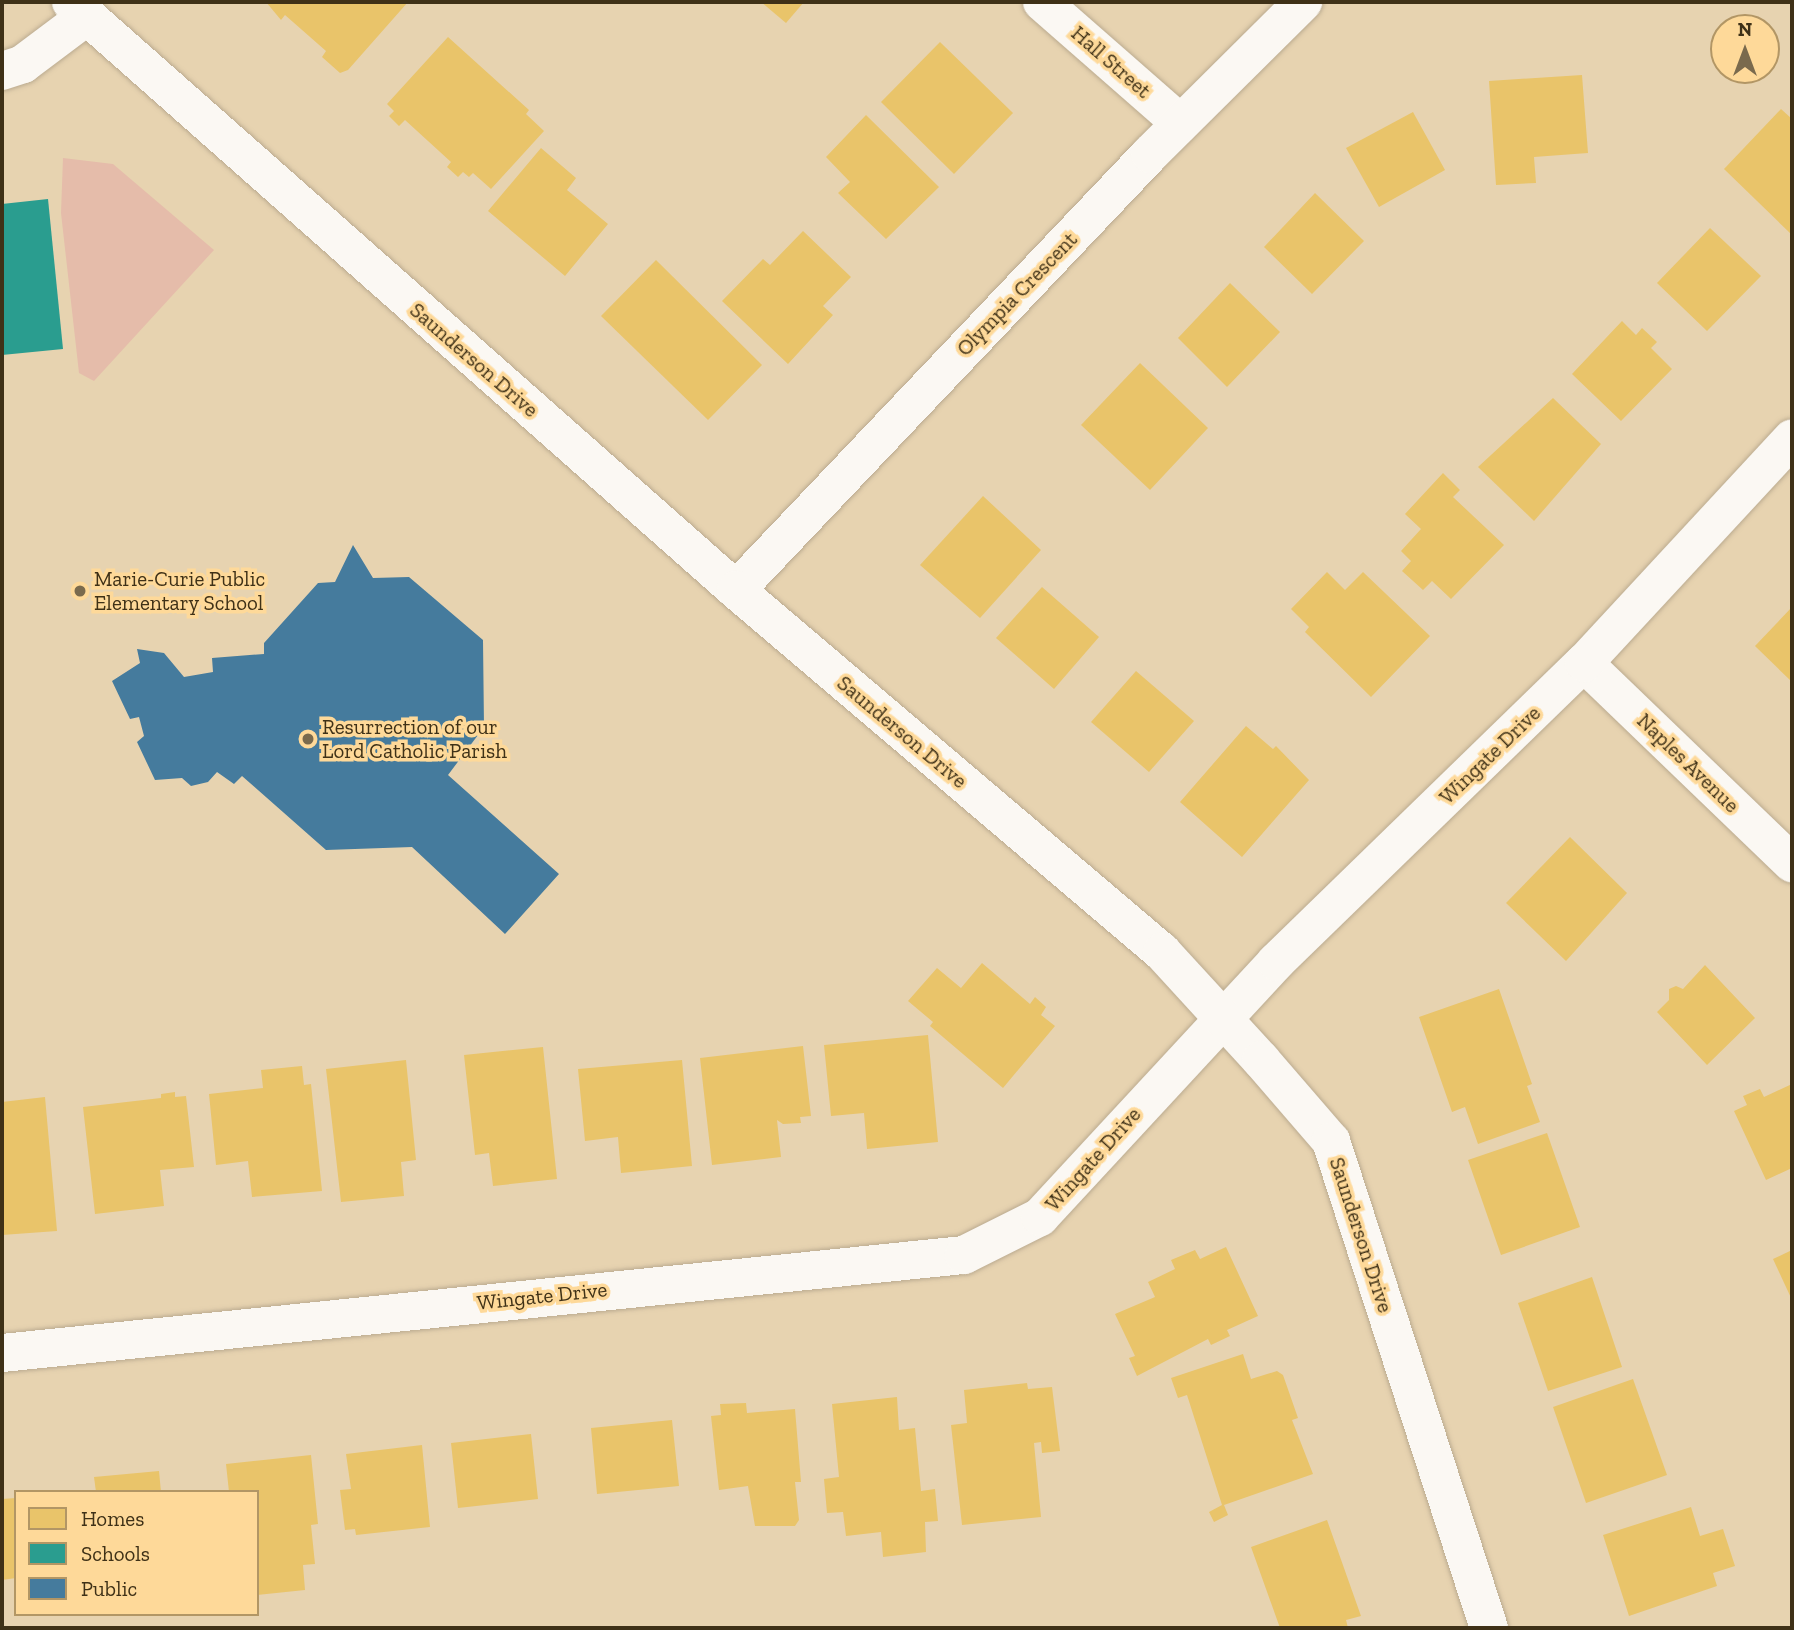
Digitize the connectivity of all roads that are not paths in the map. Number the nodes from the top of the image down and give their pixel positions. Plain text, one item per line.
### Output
1 (1042, 2) edge
2 (1303, 2) edge
3 (79, 9) edge
4 (2, 71) edge
5 (1180, 123) junction
6 (1792, 438) edge
7 (736, 590) junction
8 (1584, 663) junction
9 (1792, 863) edge
10 (1223, 1018) junction
11 (2, 1353) edge
12 (1489, 1628) edge

1 - 5 street, Hall Street
2 - 5 street, Olympia Crescent
3 - 4 street
3 - 7 street, Saunderson Drive
5 - 7 street, Olympia Crescent
6 - 8 street, Wingate Drive
7 - 10 street, Saunderson Drive
8 - 9 street, Naples Avenue
8 - 10 street, Wingate Drive
10 - 11 street, Wingate Drive
10 - 12 street, Saunderson Drive

